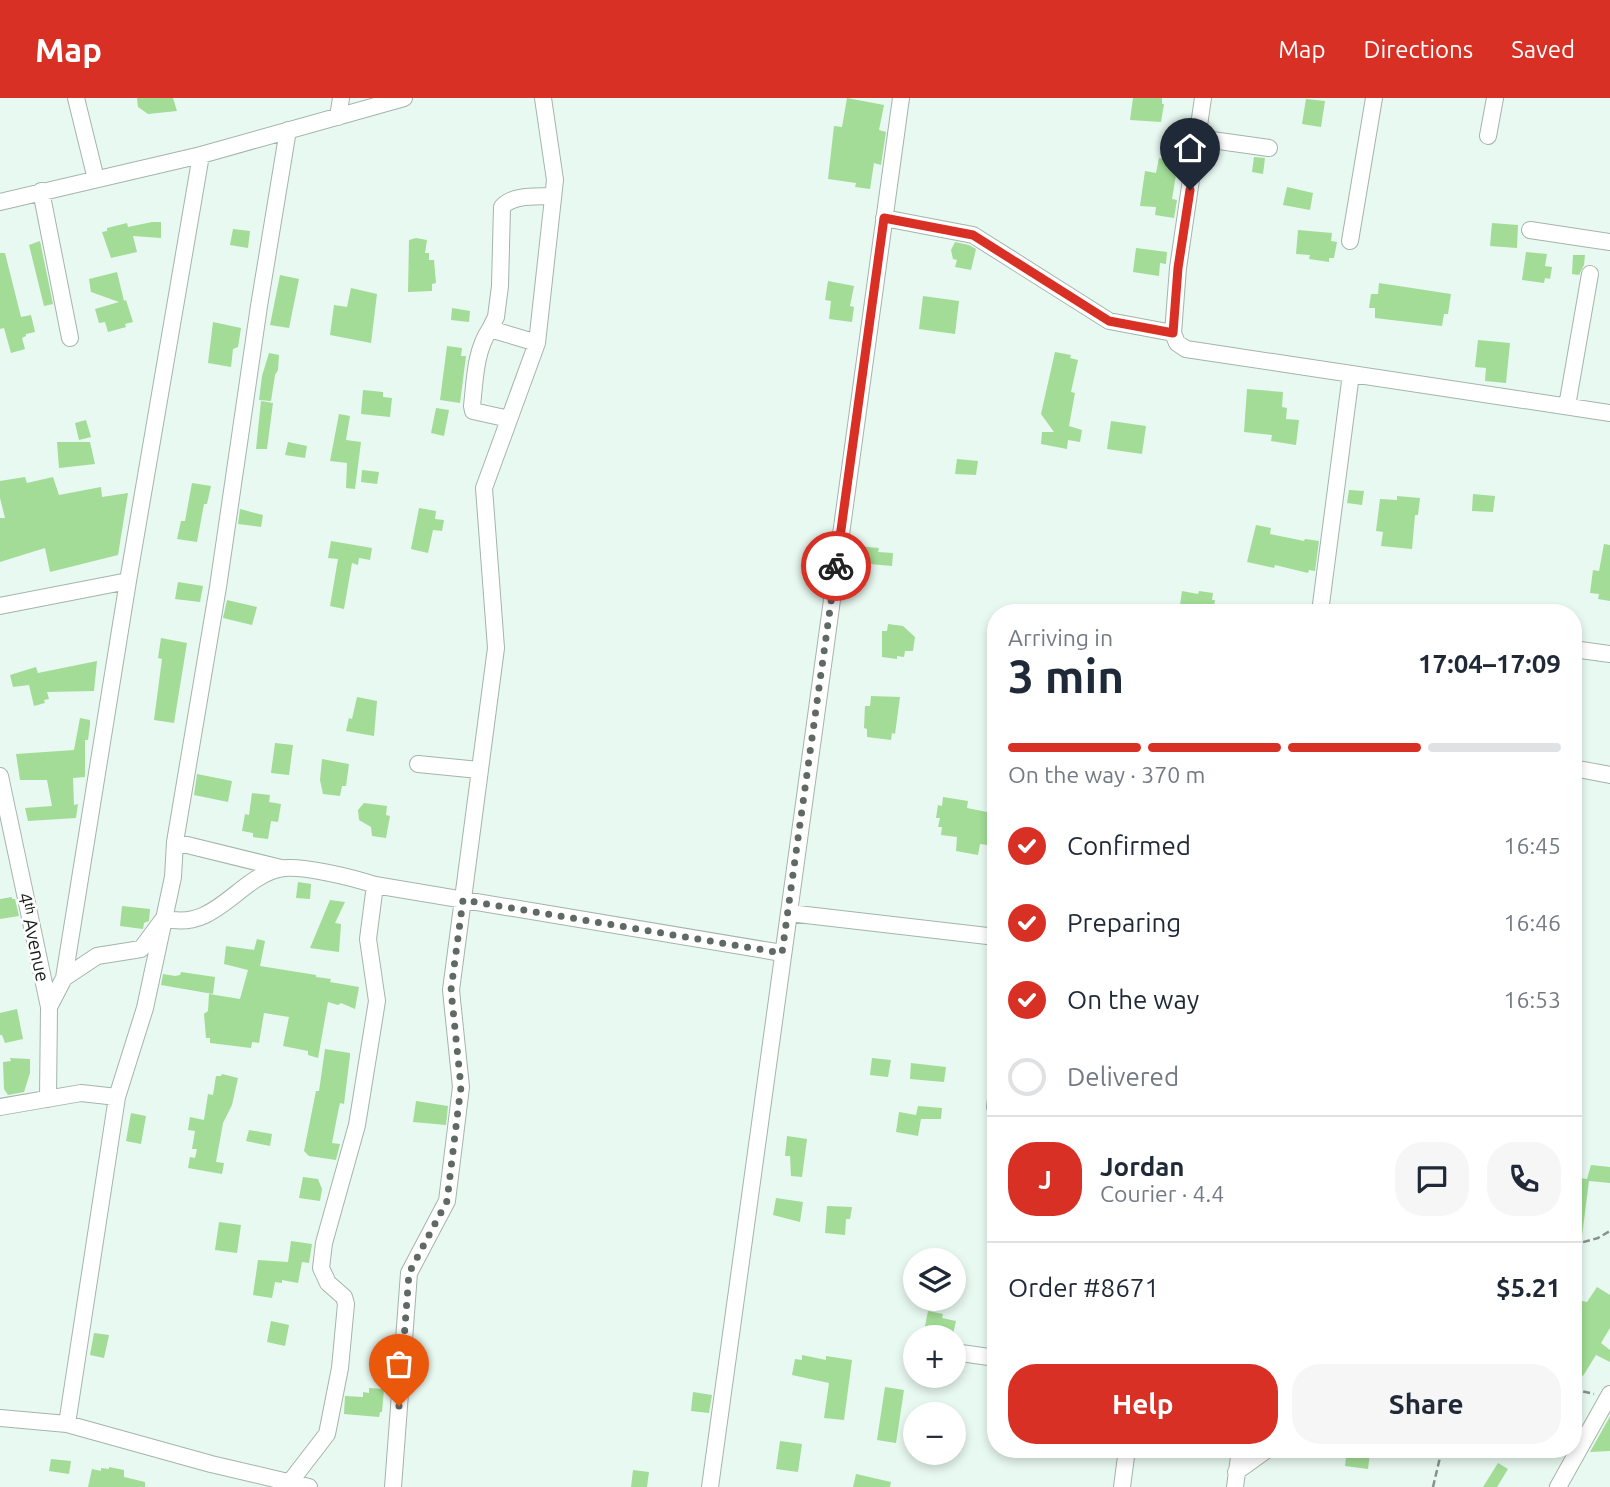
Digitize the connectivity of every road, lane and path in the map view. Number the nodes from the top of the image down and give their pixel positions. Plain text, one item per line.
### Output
1 (76, 98) edge
2 (341, 98) edge
3 (404, 98) edge
4 (543, 98) edge
5 (901, 98) edge
6 (1203, 98) edge
7 (1374, 98) edge
8 (1495, 98) edge
9 (338, 117) junction
10 (288, 130) junction
11 (1488, 136) dead end
12 (1198, 138) junction
13 (1269, 148) dead end
14 (201, 155) junction
15 (96, 179) junction
16 (41, 191) junction
17 (553, 196) junction
18 (0, 202) edge
19 (884, 218) junction
20 (1530, 230) dead end
21 (1350, 242) dead end
22 (1610, 242) edge
23 (1590, 274) dead end
24 (490, 329) junction
25 (1173, 333) junction
26 (70, 338) dead end
27 (537, 343) junction
28 (1351, 374) junction
29 (1567, 406) junction
30 (1610, 413) edge
31 (509, 419) junction
32 (128, 581) junction
33 (1321, 604) edge
34 (0, 606) edge
35 (1582, 650) edge
36 (1610, 654) edge
37 (418, 764) dead end
38 (480, 770) junction
39 (1582, 770) edge
40 (1610, 775) edge
41 (0, 776) edge
42 (175, 842) junction
43 (281, 868) junction
44 (374, 885) junction
45 (463, 900) junction
46 (789, 913) junction
47 (164, 918) junction
48 (987, 936) edge
49 (782, 953) junction
50 (64, 978) junction
51 (49, 1007) junction
52 (117, 1097) junction
53 (48, 1099) junction
54 (0, 1107) edge
55 (1610, 1231) edge
56 (1582, 1242) edge
57 (966, 1354) edge
58 (987, 1357) edge
59 (1582, 1391) edge
60 (1609, 1396) edge
61 (0, 1418) edge
62 (67, 1424) junction
63 (1582, 1444) edge
64 (1126, 1458) edge
65 (1238, 1458) edge
66 (1258, 1458) edge
67 (1440, 1458) edge
68 (1574, 1458) edge
69 (1235, 1479) edge
70 (290, 1482) junction
71 (309, 1487) edge
72 (393, 1487) edge
73 (710, 1487) edge
74 (1122, 1487) edge
75 (1433, 1487) edge
76 (1558, 1487) edge

1 - 15 street
2 - 9 street
3 - 9 street
4 - 17 street
5 - 19 street
6 - 12 street
7 - 21 street
8 - 11 street
9 - 10 street
10 - 14 street
10 - 42 street
12 - 13 street
12 - 25 street
14 - 15 street
14 - 32 street
15 - 16 street
16 - 18 street
16 - 26 street
17 - 24 street
17 - 27 street
19 - 25 street
19 - 46 street
20 - 22 street
23 - 29 street
24 - 27 street
24 - 31 street
25 - 28 street
27 - 31 street
28 - 29 street
28 - 33 street
29 - 30 street
31 - 38 street
32 - 34 street
32 - 50 street
35 - 36 street
37 - 38 street
38 - 45 street
39 - 40 street
41 - 51 street, 4ᵗʰ Avenue
42 - 43 street
42 - 47 street
43 - 44 street
43 - 47 street
44 - 45 street
44 - 70 street
45 - 49 street
45 - 72 street
46 - 48 street
46 - 49 street
47 - 50 street
47 - 52 street
49 - 73 street
50 - 51 street
51 - 53 street, 4ᵗʰ Avenue
52 - 53 street
52 - 62 street
53 - 54 street
55 - 56 path
57 - 58 street
59 - 60 path
60 - 63 street
61 - 62 street
62 - 70 street
64 - 74 street
65 - 69 street
66 - 69 street
67 - 75 path
68 - 76 street
70 - 71 street

